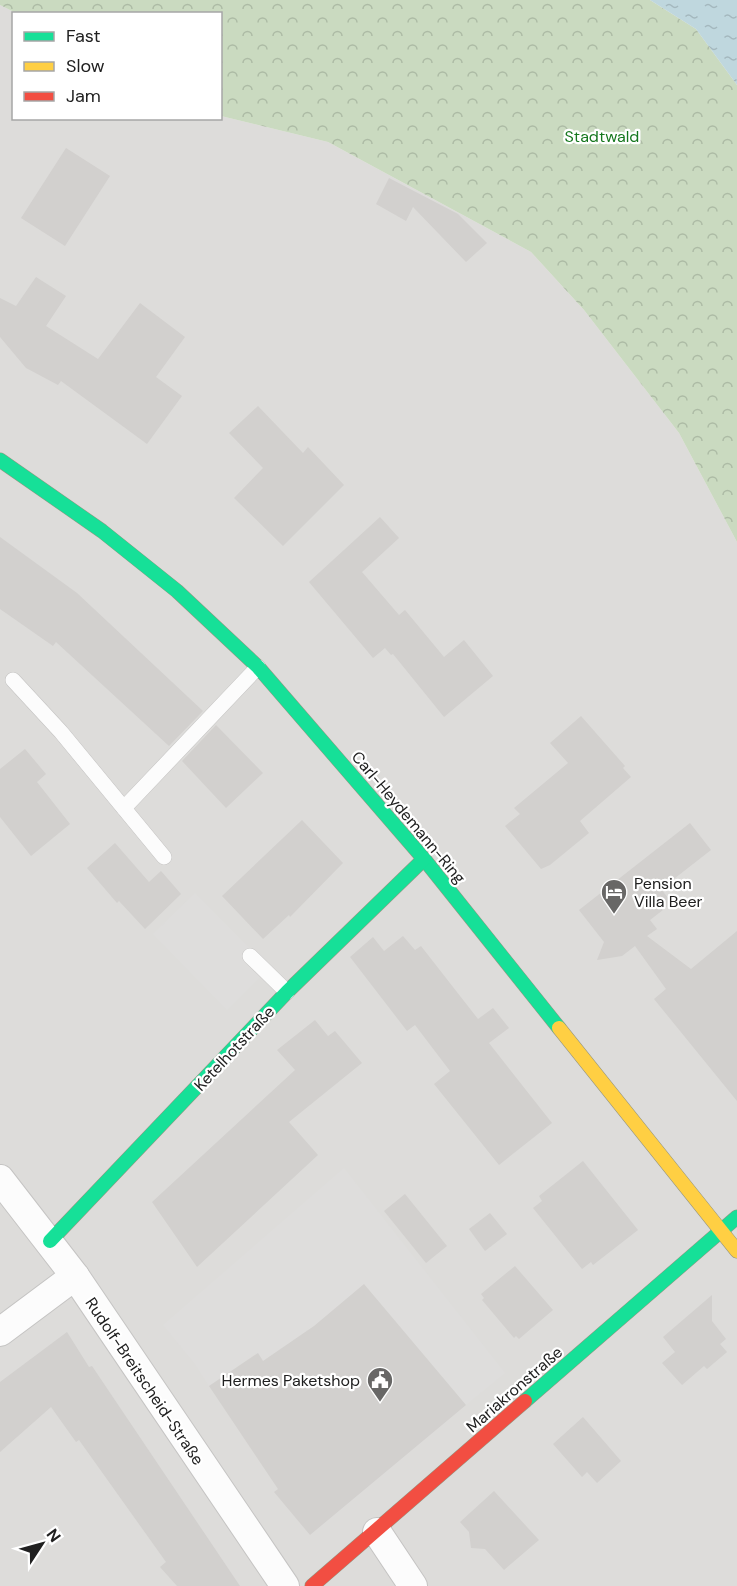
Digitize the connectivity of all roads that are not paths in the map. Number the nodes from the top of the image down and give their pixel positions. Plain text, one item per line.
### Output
1 (0, 460) edge
2 (258, 667) junction
3 (13, 680) dead end
4 (124, 808) junction
5 (164, 857) dead end
6 (424, 859) junction
7 (250, 956) dead end
8 (286, 992) junction
9 (0, 1179) edge
10 (737, 1217) edge
11 (721, 1231) junction
12 (50, 1241) junction
13 (737, 1251) edge
14 (75, 1276) junction
15 (0, 1332) edge
16 (376, 1532) junction
17 (285, 1586) edge
18 (312, 1586) edge
19 (413, 1586) edge

1 - 2 street, Carl-Heydemann-Ring
2 - 4 lane
2 - 6 street, Carl-Heydemann-Ring
3 - 4 lane
4 - 5 lane
6 - 8 street, Ketelhotstraße
6 - 11 street, Carl-Heydemann-Ring
7 - 8 lane
8 - 12 street, Ketelhotstraße
9 - 12 street, Rudolf-Breitscheid-Straße
10 - 11 street, Mariakronstraße
11 - 13 street, Carl-Heydemann-Ring
11 - 16 street, Mariakronstraße
12 - 14 street, Rudolf-Breitscheid-Straße
14 - 15 street
14 - 17 street, Rudolf-Breitscheid-Straße
16 - 18 street, Mariakronstraße
16 - 19 street

